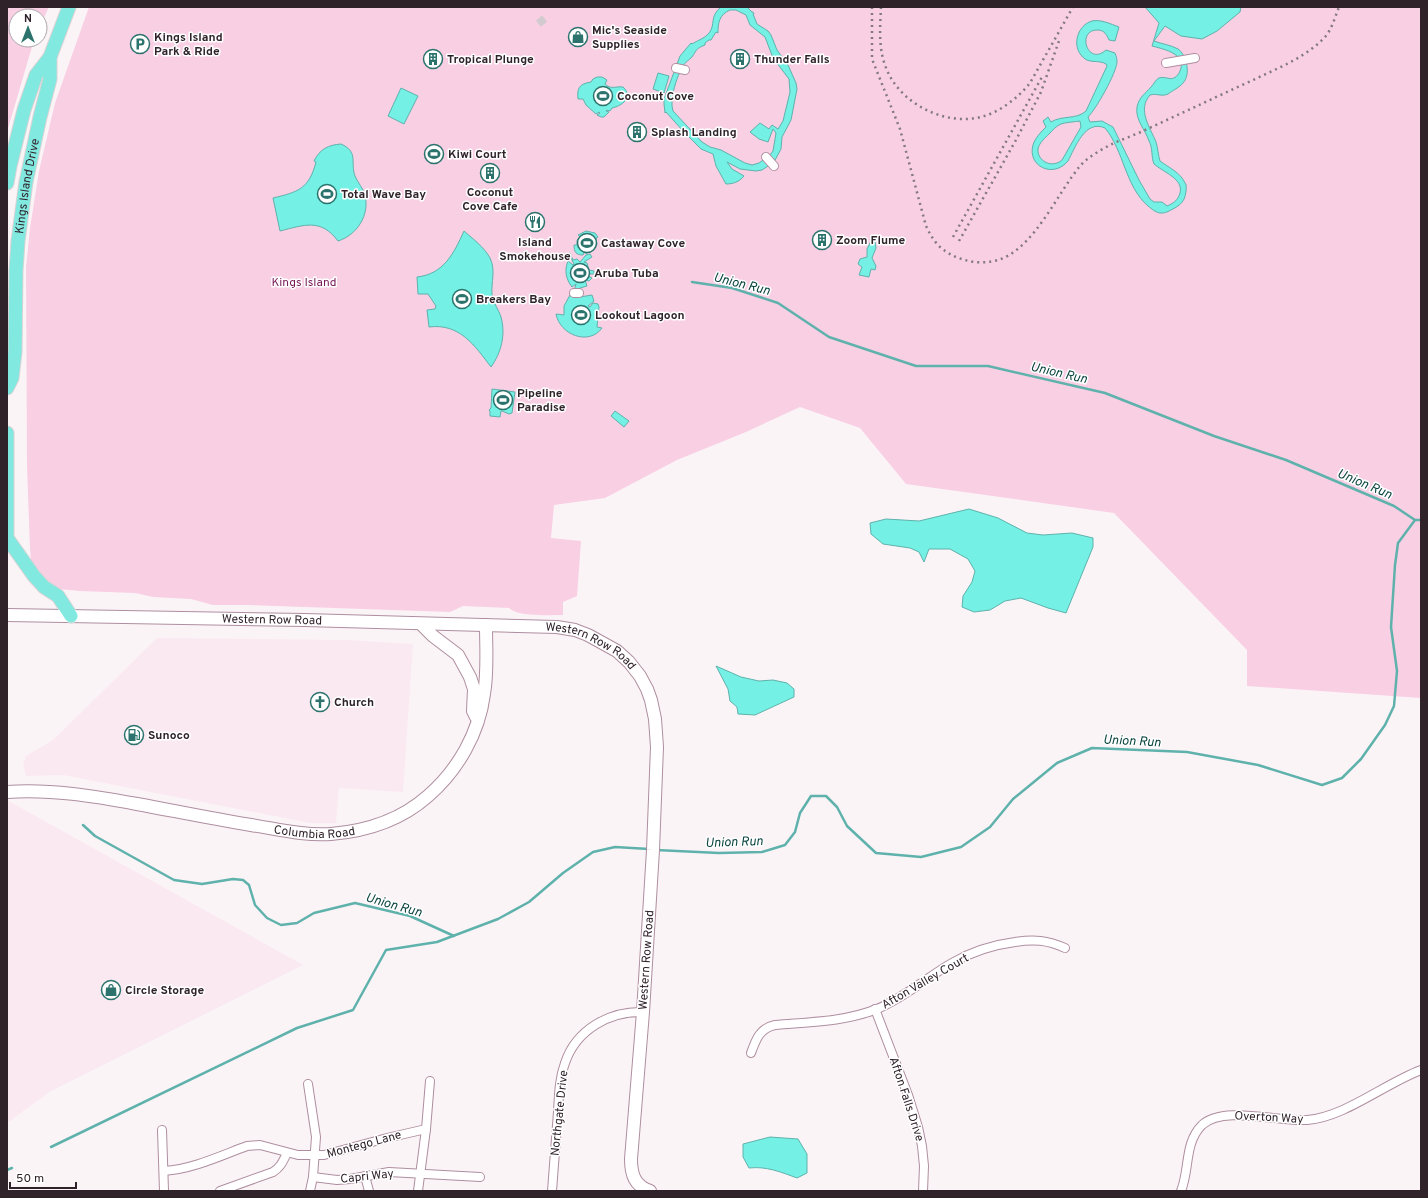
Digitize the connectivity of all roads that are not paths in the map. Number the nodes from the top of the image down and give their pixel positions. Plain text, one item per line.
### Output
1 (69, 7) edge
2 (50, 57) junction
3 (1195, 58) dead end
4 (1166, 63) dead end
5 (766, 157) dead end
6 (774, 166) dead end
7 (7, 183) edge
8 (7, 388) edge
9 (7, 433) edge
10 (7, 536) edge
11 (7, 615) edge
12 (71, 616) junction
13 (421, 624) junction
14 (486, 625) junction
15 (478, 722) junction
16 (7, 792) edge
17 (1065, 948) dead end
18 (875, 1010) junction
19 (643, 1012) junction
20 (750, 1053) dead end
21 (1421, 1070) edge
22 (430, 1081) dead end
23 (308, 1084) dead end
24 (162, 1130) dead end
25 (426, 1130) junction
26 (287, 1153) junction
27 (315, 1156) junction
28 (164, 1171) junction
29 (421, 1174) junction
30 (365, 1176) junction
31 (313, 1177) junction
32 (480, 1177) dead end
33 (164, 1191) edge
34 (220, 1191) edge
35 (310, 1191) edge
36 (369, 1191) edge
37 (418, 1191) edge
38 (552, 1191) edge
39 (650, 1191) edge
40 (923, 1191) edge
41 (1182, 1191) edge

1 - 2 main road, Kings Island Drive
2 - 7 main road, Kings Island Drive
2 - 8 main road, Kings Island Drive
3 - 4 street
5 - 6 street
9 - 10 main road
10 - 12 main road
11 - 12 street, Western Row Road
12 - 13 street, Western Row Road
13 - 14 street, Western Row Road
13 - 15 street
14 - 15 street, Columbia Road
14 - 19 street, Western Row Road
15 - 16 street, Columbia Road
17 - 18 street, Afton Valley Court
18 - 20 street, Afton Valley Court
18 - 40 street, Afton Falls Drive
19 - 38 street, Northgate Drive
19 - 39 street, Western Row Road
21 - 41 street, Overton Way
22 - 25 street
23 - 27 street
24 - 28 street
25 - 27 street, Montego Lane
25 - 29 street
26 - 27 street, Montego Lane
26 - 28 street, Montego Lane
26 - 34 street
27 - 31 street
28 - 33 street
29 - 30 street, Capri Way
29 - 32 street, Capri Way
29 - 37 street
30 - 31 street, Capri Way
30 - 36 street
31 - 35 street

